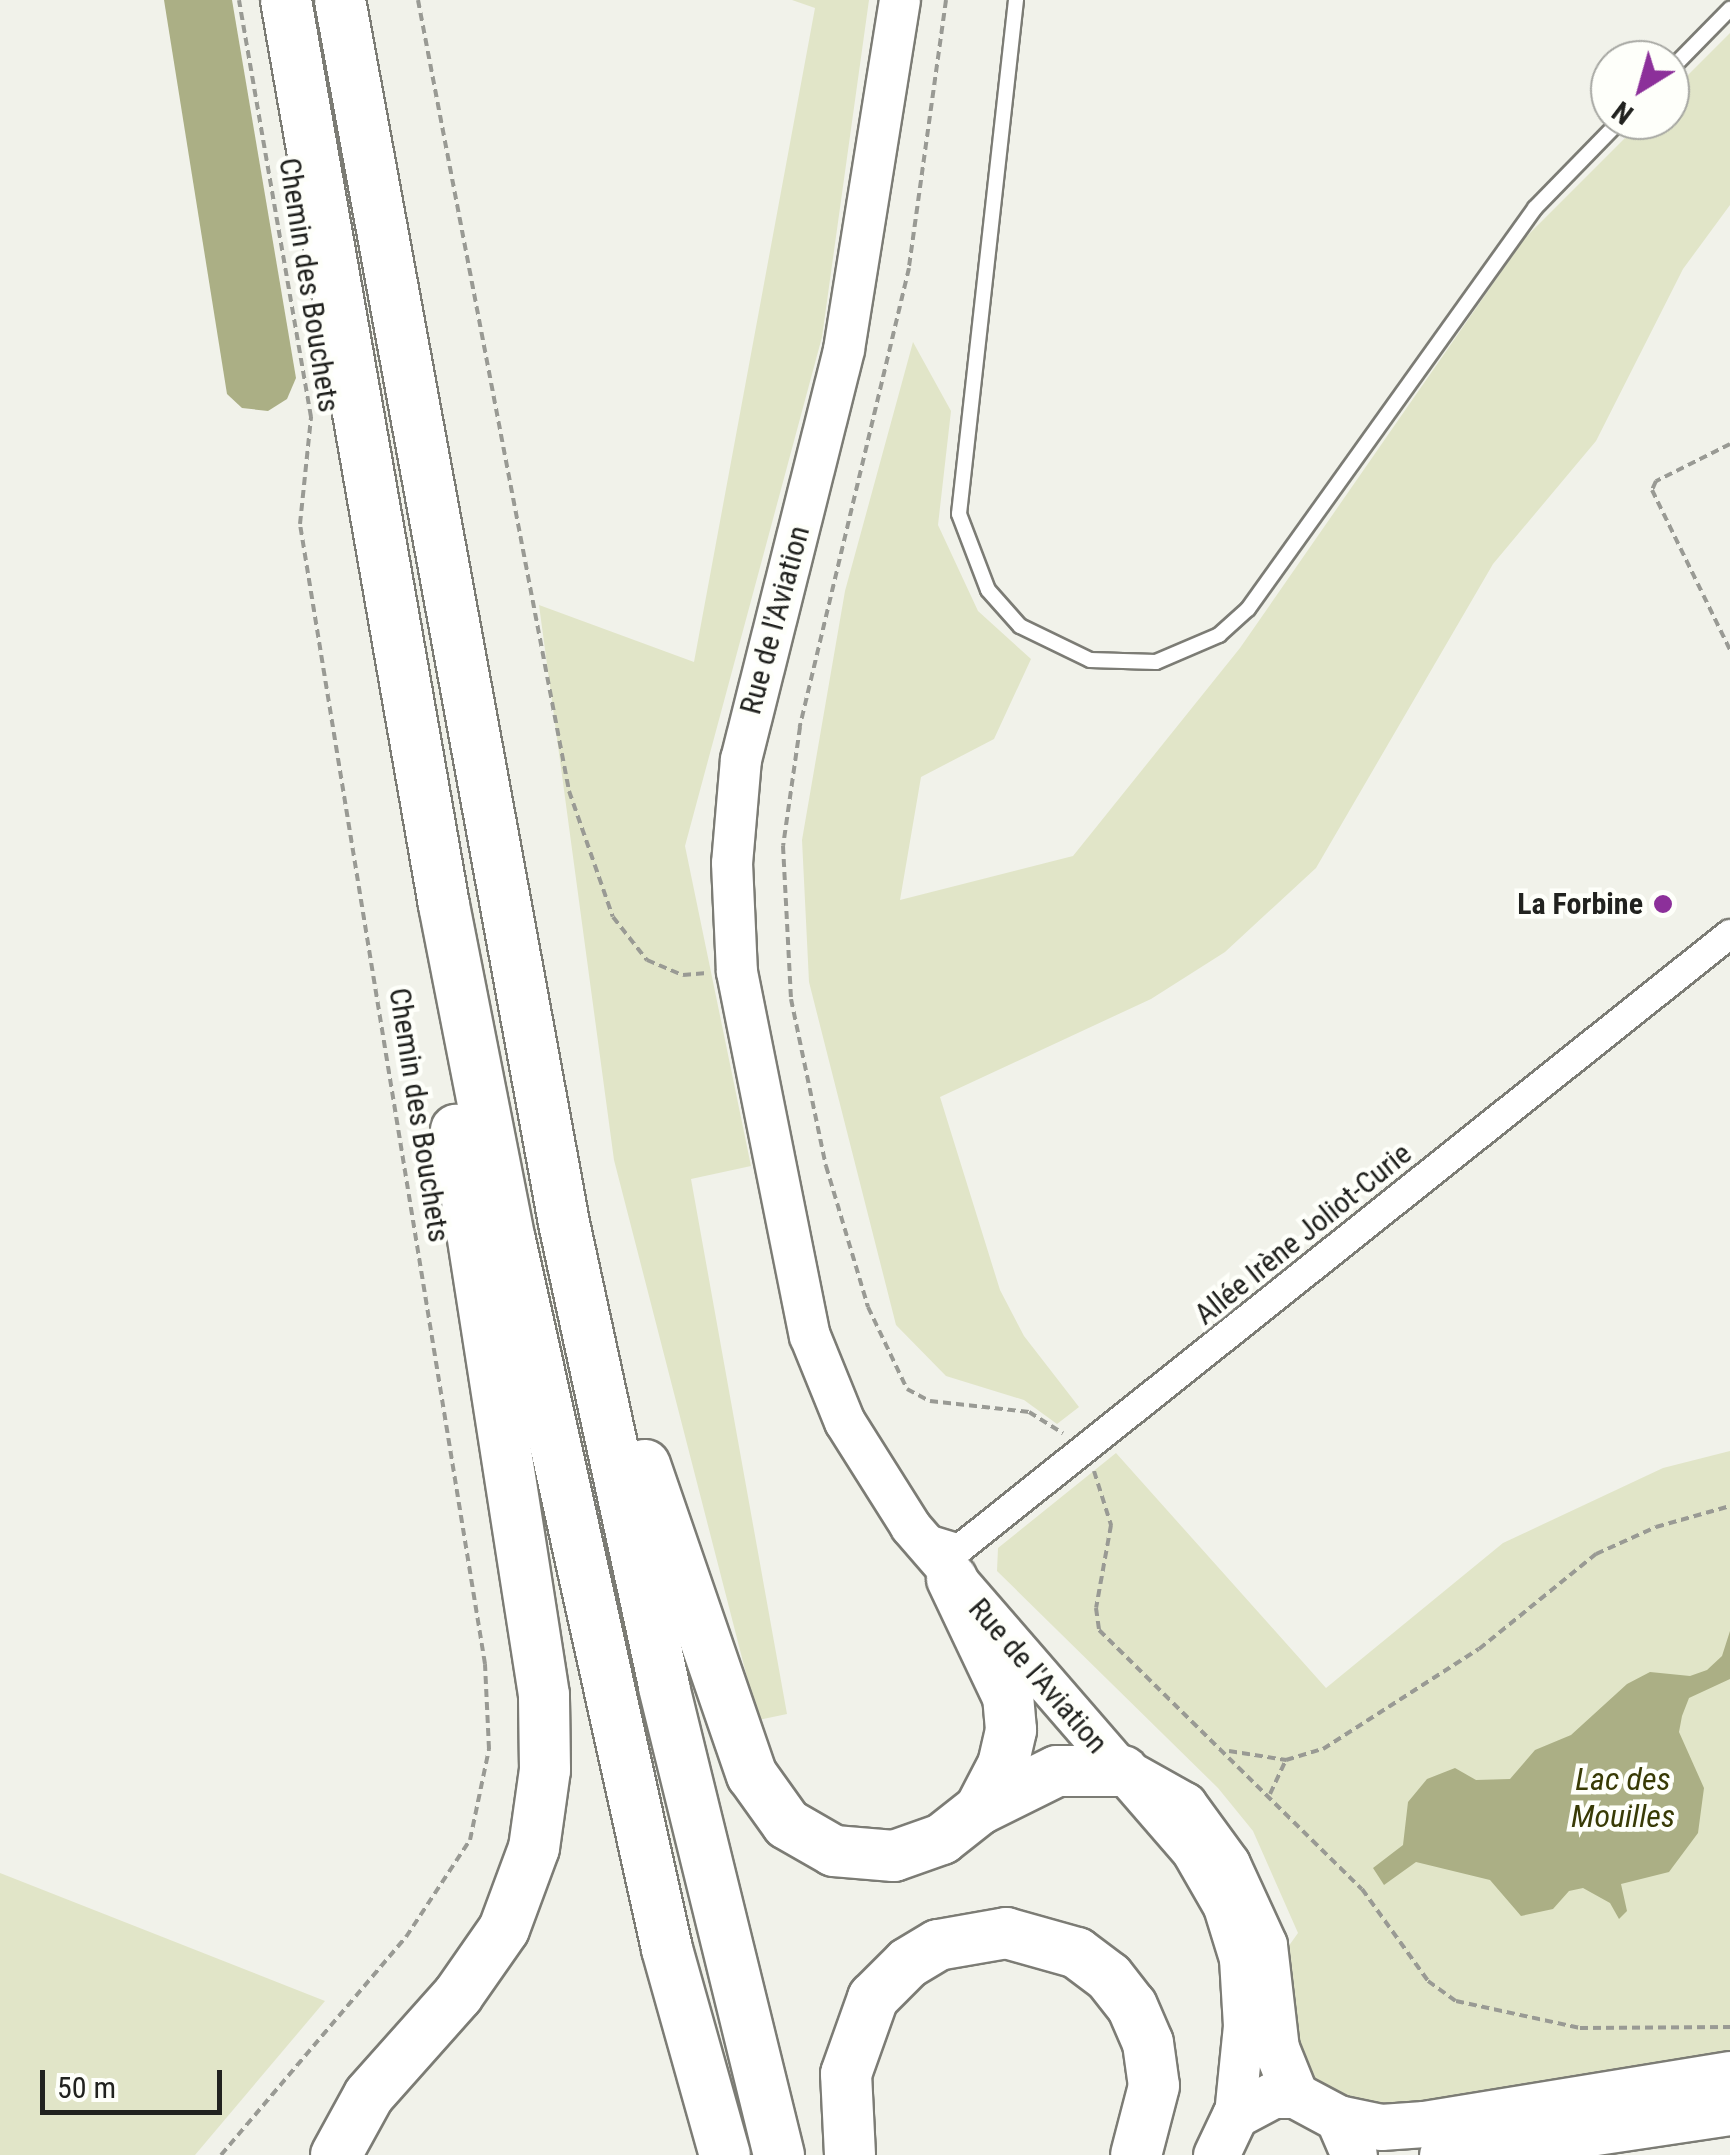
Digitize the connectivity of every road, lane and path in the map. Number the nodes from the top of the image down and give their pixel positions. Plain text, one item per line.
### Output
1 (238, 0) edge
2 (286, 0) edge
3 (340, 0) edge
4 (418, 0) edge
5 (900, 0) edge
6 (946, 0) edge
7 (1016, 0) edge
8 (1730, 9) edge
9 (1690, 50) edge
10 (1601, 140) edge
11 (1730, 444) edge
12 (1730, 650) edge
13 (444, 905) junction
14 (1730, 934) edge
15 (737, 972) junction
16 (564, 1223) junction
17 (793, 1243) junction
18 (1082, 1454) junction
19 (1730, 1506) edge
20 (956, 1564) junction
21 (1228, 1751) junction
22 (1286, 1760) junction
23 (1122, 1771) junction
24 (1270, 1794) junction
25 (1184, 1805) junction
26 (980, 1810) junction
27 (1730, 2027) edge
28 (1730, 2074) edge
29 (1295, 2095) junction
30 (1730, 2112) edge
31 (1235, 2115) junction
32 (1346, 2137) edge
33 (1521, 2149) edge
34 (221, 2155) edge
35 (336, 2155) edge
36 (725, 2155) edge
37 (779, 2155) edge
38 (850, 2155) edge
39 (1136, 2155) edge
40 (1216, 2155) edge
41 (1442, 2155) edge

1 - 34 path, Chemin des Bouchets
2 - 13 highway
3 - 16 highway
4 - 15 path
5 - 15 street, Rue de l'Aviation
6 - 18 path
7 - 10 lane
8 - 9 lane
11 - 12 path
13 - 35 highway
13 - 36 highway
14 - 18 street, Allée Irène Joliot-Curie
15 - 17 street, Rue de l'Aviation
16 - 26 highway
16 - 37 highway
17 - 20 street, Rue de l'Aviation
17 - 20 street, Rue de l'Aviation
18 - 20 street, Allée Irène Joliot-Curie
18 - 21 path
19 - 22 path
20 - 23 street, Rue de l'Aviation
20 - 25 street, Rue de l'Aviation
20 - 26 highway
21 - 22 path
21 - 24 path
22 - 24 path
23 - 25 main road
23 - 26 highway
23 - 31 street, Rue de l'Aviation
24 - 27 path
25 - 29 main road, Rue de l'Aviation
28 - 32 main road
29 - 31 main road
29 - 32 main road
30 - 33 main road
31 - 40 main road
33 - 41 main road
38 - 39 highway

